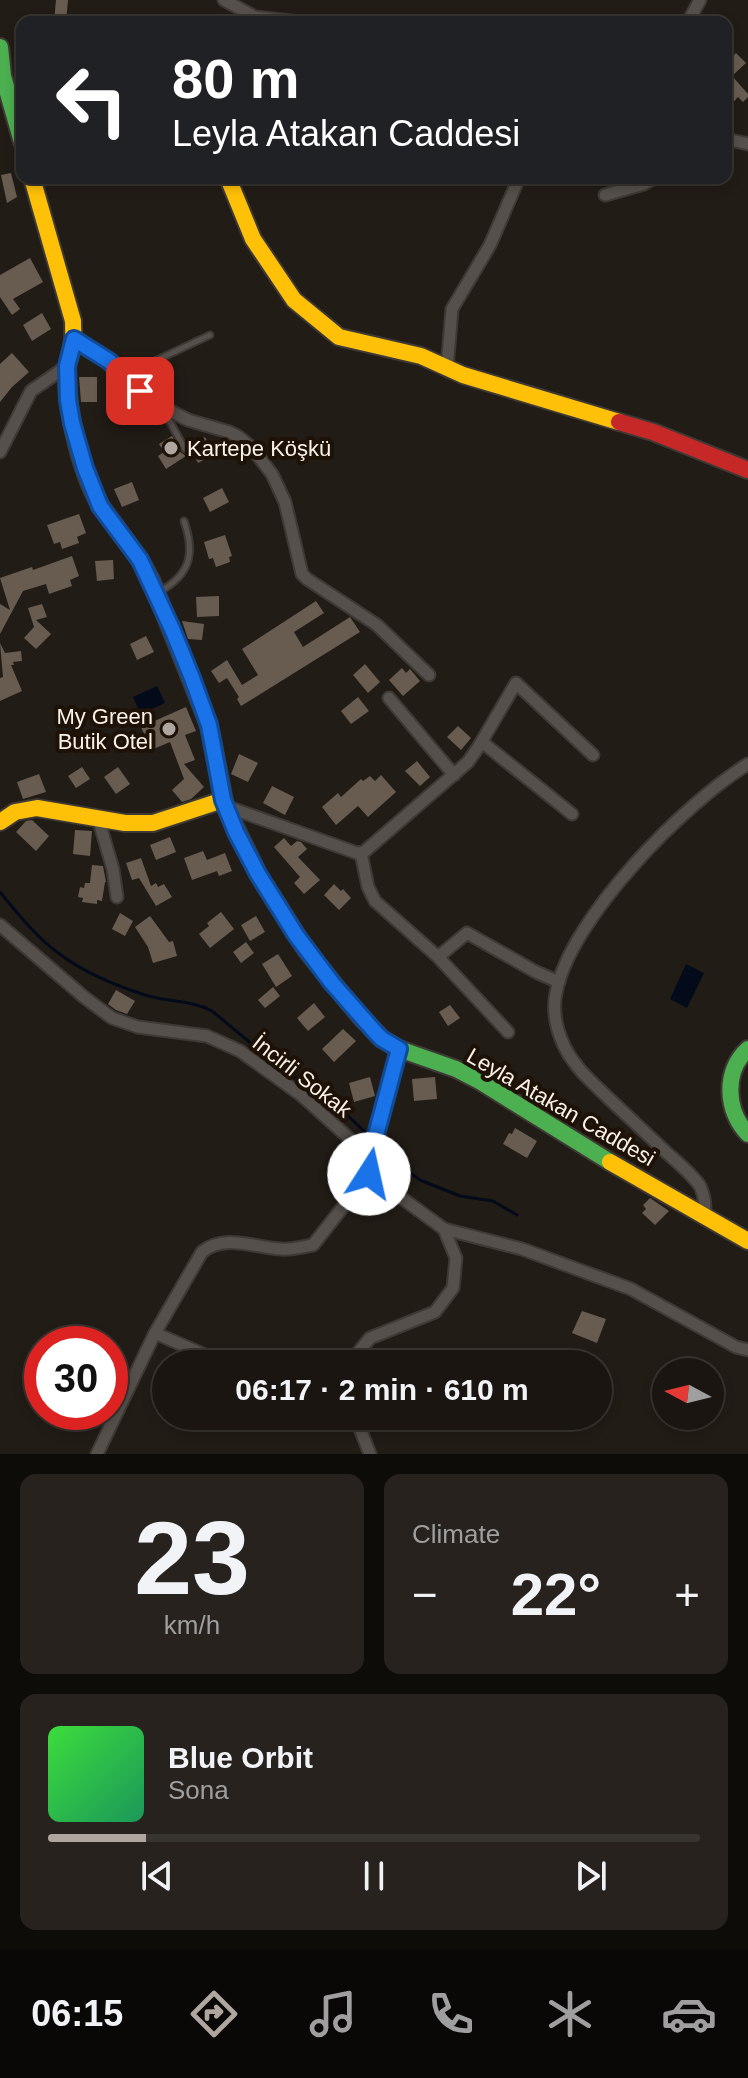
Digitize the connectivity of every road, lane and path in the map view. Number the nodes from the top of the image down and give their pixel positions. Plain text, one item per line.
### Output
1 (224, 0) edge
2 (248, 16) edge
3 (0, 47) edge
4 (3, 92) edge
5 (16, 126) edge
6 (34, 184) edge
7 (230, 184) edge
8 (516, 184) edge
9 (644, 184) edge
10 (605, 195) dead end
11 (210, 335) dead end
12 (74, 339) junction
13 (67, 366) junction
14 (447, 368) junction
15 (124, 375) junction
16 (162, 407) junction
17 (185, 449) dead end
18 (0, 452) edge
19 (748, 470) edge
20 (184, 521) dead end
21 (157, 594) junction
22 (429, 675) dead end
23 (389, 698) dead end
24 (482, 742) junction
25 (593, 755) dead end
26 (748, 764) edge
27 (454, 775) junction
28 (224, 803) junction
29 (572, 814) dead end
30 (98, 818) junction
31 (0, 822) edge
32 (361, 853) junction
33 (117, 897) dead end
34 (0, 925) edge
35 (438, 957) junction
36 (559, 982) junction
37 (508, 1032) dead end
38 (399, 1049) junction
39 (748, 1049) edge
40 (748, 1134) edge
41 (370, 1157) junction
42 (369, 1174) junction
43 (705, 1216) junction
44 (444, 1229) junction
45 (748, 1241) edge
46 (155, 1333) junction
47 (194, 1350) edge
48 (360, 1350) edge
49 (748, 1350) edge
50 (361, 1430) edge
51 (97, 1454) edge
52 (370, 1454) edge

1 - 2 street
3 - 4 main road
4 - 5 main road
6 - 12 main road, Leyla Atakan Caddesi
7 - 14 main road
8 - 14 street
9 - 10 street
11 - 15 lane
12 - 13 main road, Leyla Atakan Caddesi
12 - 15 street
13 - 18 street
13 - 21 main road, Leyla Atakan Caddesi
14 - 19 main road
15 - 16 street
16 - 17 lane
16 - 22 street
20 - 21 lane
21 - 28 main road, Leyla Atakan Caddesi
23 - 27 street
24 - 25 street
24 - 27 street
24 - 29 street
26 - 36 street
27 - 32 street
28 - 30 main road
28 - 32 street
28 - 38 main road, Leyla Atakan Caddesi
30 - 31 main road
30 - 33 street
32 - 35 street
34 - 41 street, İncirli Sokak
35 - 36 street
35 - 37 street
36 - 43 street
38 - 41 street
38 - 43 main road, Leyla Atakan Caddesi
39 - 40 main road
41 - 42 street
42 - 44 street
42 - 46 street
43 - 45 main road, Leyla Atakan Caddesi
44 - 48 street
44 - 49 street
46 - 47 street
46 - 51 street
50 - 52 street

